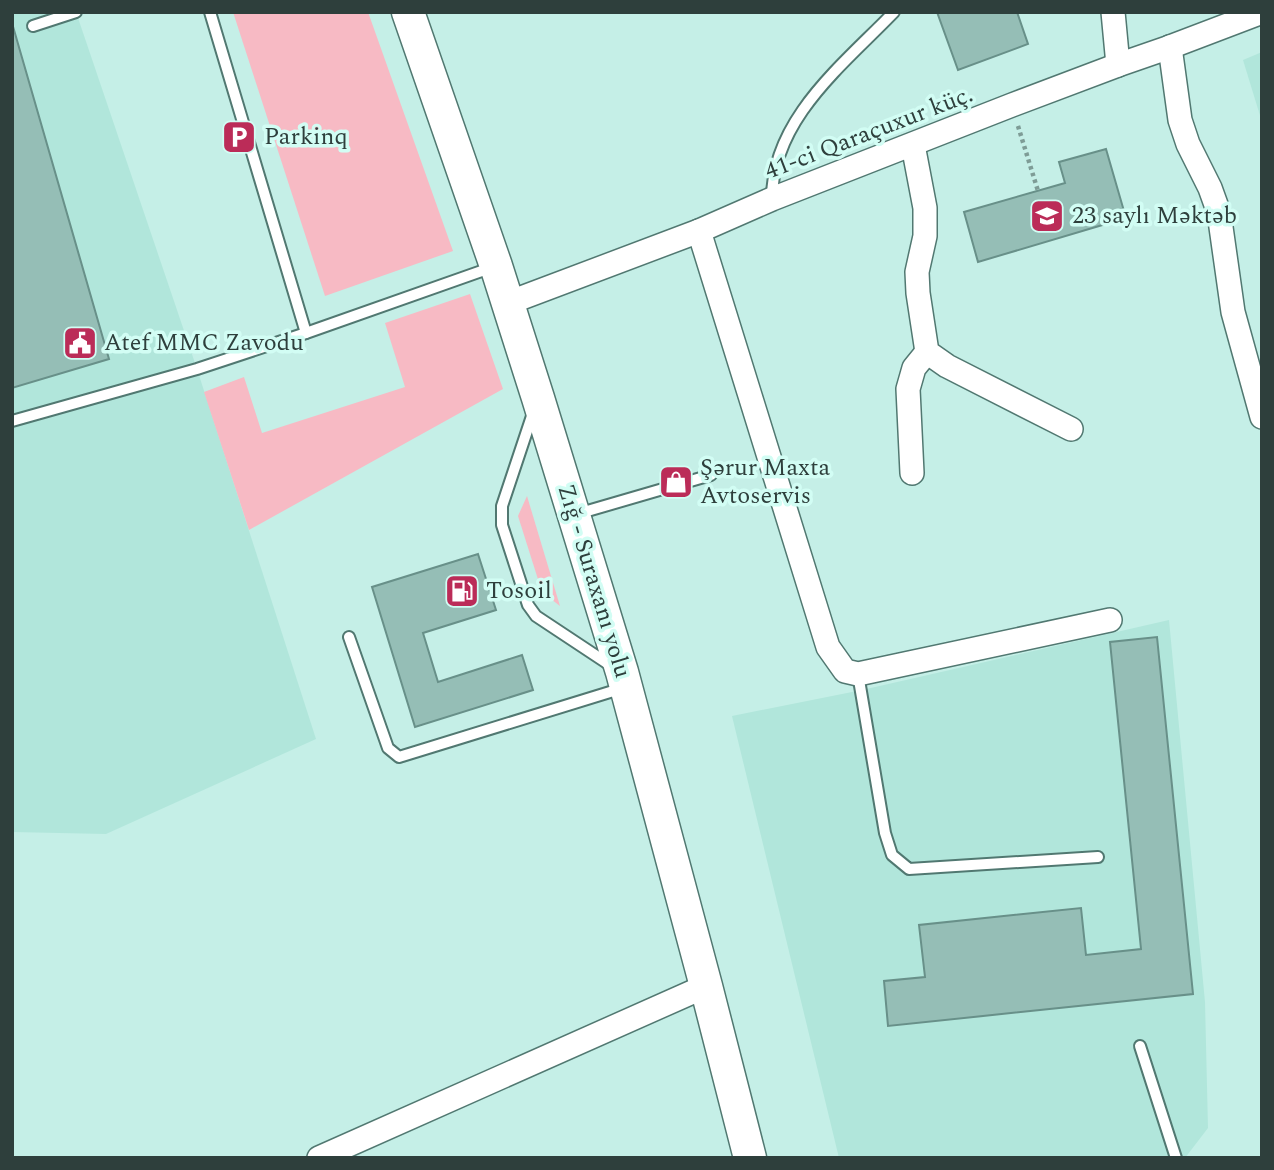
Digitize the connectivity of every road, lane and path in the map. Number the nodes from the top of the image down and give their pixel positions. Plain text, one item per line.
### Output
1 (76, 12) edge
2 (210, 12) edge
3 (408, 12) edge
4 (894, 12) edge
5 (1113, 12) edge
6 (1250, 15) edge
7 (33, 26) dead end
8 (1170, 47) junction
9 (1118, 65) junction
10 (1012, 105) junction
11 (912, 145) junction
12 (1038, 191) dead end
13 (772, 199) junction
14 (699, 231) junction
15 (496, 266) junction
16 (508, 303) junction
17 (306, 332) junction
18 (926, 352) junction
19 (538, 398) junction
20 (1262, 417) edge
21 (12, 421) edge
22 (1071, 429) dead end
23 (912, 473) dead end
24 (711, 475) dead end
25 (574, 515) junction
26 (1111, 621) dead end
27 (349, 636) dead end
28 (858, 674) junction
29 (624, 680) junction
30 (1098, 857) dead end
31 (706, 986) junction
32 (1140, 1046) dead end
33 (319, 1158) edge
34 (750, 1158) edge
35 (1176, 1158) edge

1 - 7 lane
2 - 17 lane
3 - 15 main road, Zığ - Suraxanı yolu
4 - 13 lane
5 - 9 street
6 - 8 street, 41-ci Qaraçuxur küç.
8 - 9 street, 41-ci Qaraçuxur küç.
8 - 20 street
9 - 10 street, 41-ci Qaraçuxur küç.
10 - 11 street, 41-ci Qaraçuxur küç.
10 - 12 path
11 - 13 street, 41-ci Qaraçuxur küç.
11 - 18 street
13 - 14 street, 41-ci Qaraçuxur küç.
14 - 16 street, 41-ci Qaraçuxur küç.
14 - 28 street
15 - 16 main road, Zığ - Suraxanı yolu
15 - 17 lane
16 - 19 main road, Zığ - Suraxanı yolu
17 - 21 lane
18 - 22 street
18 - 23 street
19 - 25 main road, Zığ - Suraxanı yolu
19 - 29 lane
24 - 25 lane
25 - 29 main road, Zığ - Suraxanı yolu
26 - 28 street
27 - 29 lane
28 - 30 lane
29 - 31 main road, Zığ - Suraxanı yolu
31 - 33 street
31 - 34 main road, Zığ - Suraxanı yolu
32 - 35 lane

